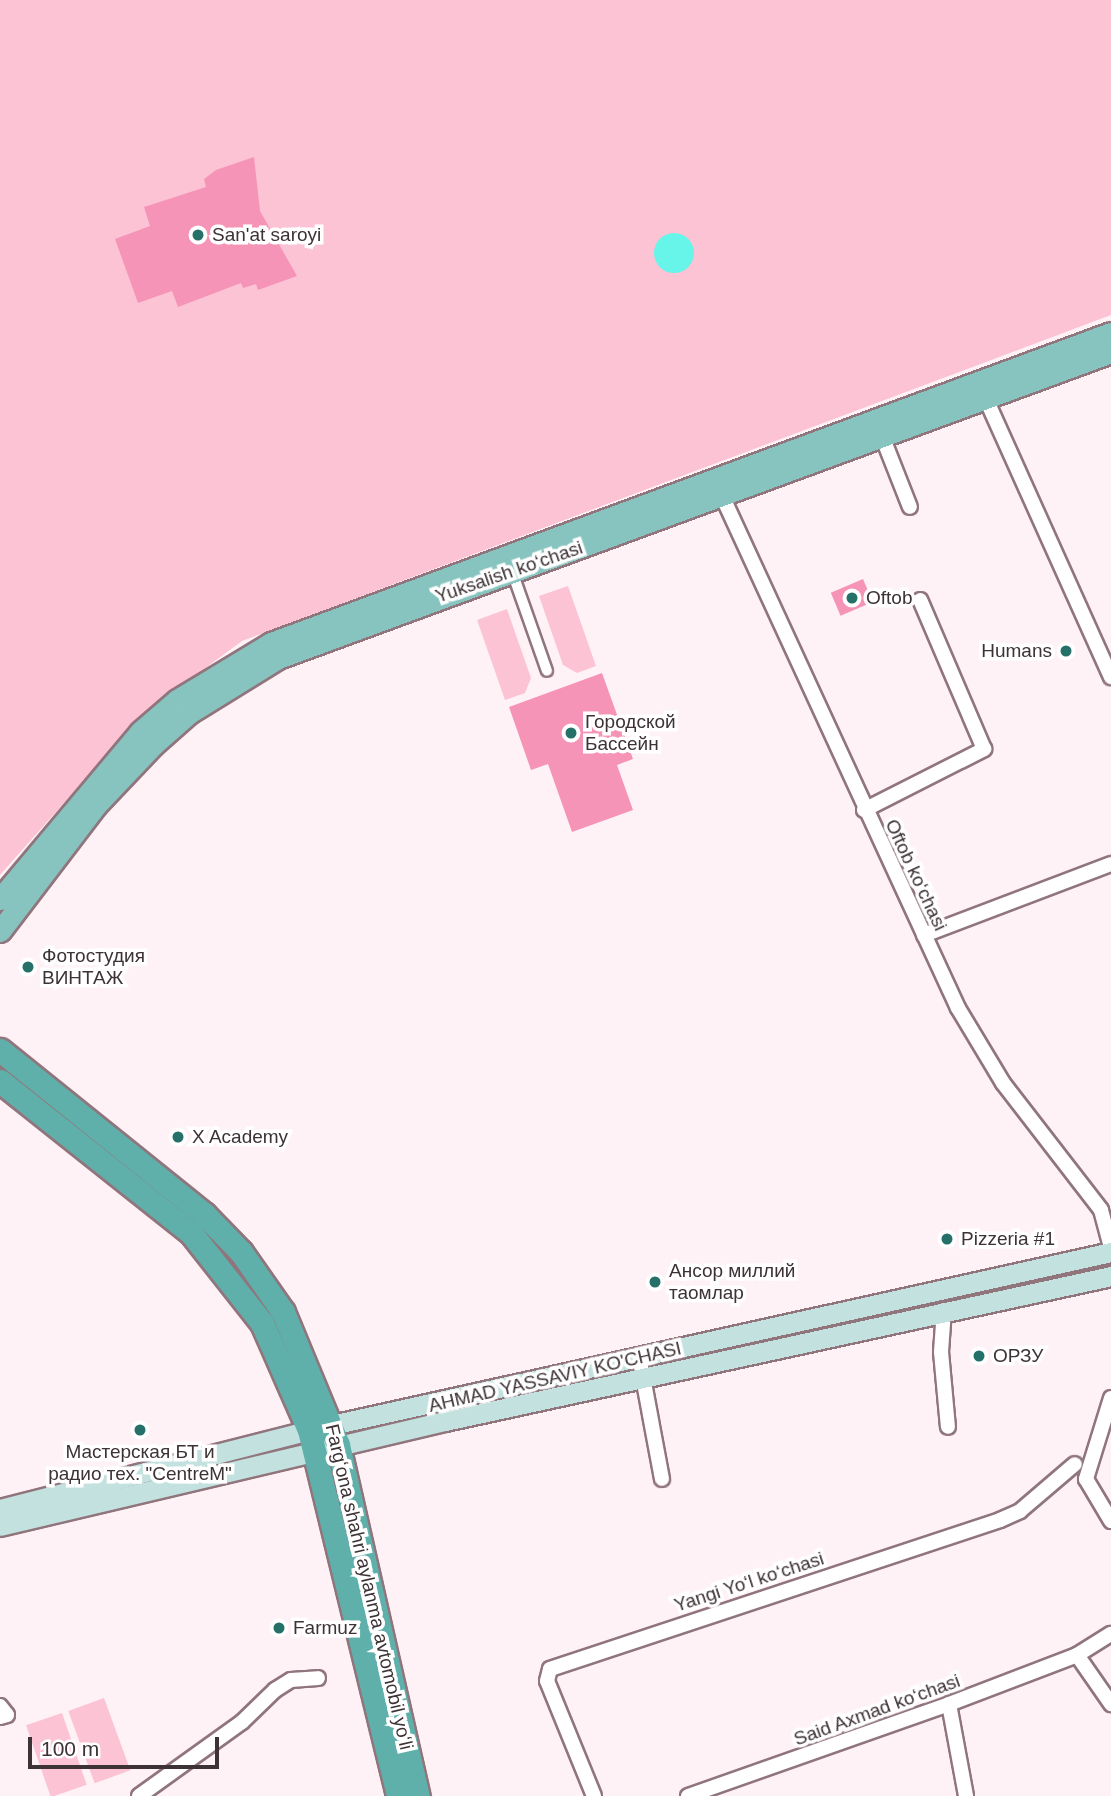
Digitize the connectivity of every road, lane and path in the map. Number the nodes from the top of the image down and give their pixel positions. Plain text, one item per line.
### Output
1 (1111, 333) edge
2 (1111, 352) edge
3 (986, 400) junction
4 (882, 436) junction
5 (718, 489) junction
6 (910, 507) dead end
7 (516, 583) dead end
8 (920, 600) dead end
9 (547, 671) dead end
10 (1111, 677) edge
11 (864, 810) junction
12 (1111, 864) edge
13 (0, 899) edge
14 (0, 931) edge
15 (924, 935) junction
16 (0, 1050) edge
17 (0, 1081) edge
18 (1111, 1249) edge
19 (1109, 1281) edge
20 (944, 1310) junction
21 (639, 1356) junction
22 (644, 1377) junction
23 (1111, 1398) edge
24 (948, 1427) dead end
25 (336, 1435) junction
26 (312, 1440) junction
27 (1075, 1464) dead end
28 (662, 1479) dead end
29 (115, 1490) junction
30 (0, 1509) edge
31 (1111, 1521) edge
32 (0, 1526) edge
33 (1111, 1634) edge
34 (1077, 1655) junction
35 (318, 1678) dead end
36 (949, 1704) junction
37 (1111, 1704) edge
38 (0, 1706) edge
39 (0, 1717) edge
40 (139, 1796) edge
41 (398, 1796) edge
42 (418, 1796) edge
43 (594, 1796) edge
44 (688, 1796) edge
45 (966, 1796) edge

1 - 5 main road, Yuksalish koʻchasi
2 - 3 main road, Yuksalish koʻchasi
3 - 4 main road, Yuksalish koʻchasi
3 - 10 street
4 - 5 main road, Yuksalish koʻchasi
4 - 6 street
5 - 11 street, Oftob koʻchasi
5 - 13 main road, Yuksalish koʻchasi
5 - 14 main road, Yuksalish koʻchasi
7 - 9 street
8 - 11 street
11 - 15 street, Oftob koʻchasi
12 - 15 street
15 - 18 street, Oftob koʻchasi
16 - 25 highway, Fargʻona shahri aylanma avtomobil yoʻli
17 - 26 highway, Fargʻona shahri aylanma avtomobil yoʻli
18 - 21 main road, AHMAD YASSAVIY KO'CHASI
19 - 20 main road, AHMAD YASSAVIY KO'CHASI
20 - 22 main road, AHMAD YASSAVIY KO'CHASI
20 - 24 street
21 - 22 street
21 - 25 main road, AHMAD YASSAVIY KO'CHASI
22 - 25 main road, AHMAD YASSAVIY KO'CHASI
22 - 28 street
23 - 31 street
25 - 26 main road, AHMAD YASSAVIY KO'CHASI
25 - 42 highway, Fargʻona shahri aylanma avtomobil yoʻli
26 - 29 main road, AHMAD YASSAVIY KO'CHASI
26 - 41 highway, Fargʻona shahri aylanma avtomobil yoʻli
27 - 43 street, Yangi Yoʻl koʻchasi
29 - 30 main road, AHMAD YASSAVIY KO'CHASI
29 - 32 main road, AHMAD YASSAVIY KO'CHASI
33 - 34 street, Said Axmad koʻchasi
34 - 36 street, Said Axmad koʻchasi
34 - 37 street
35 - 40 street
36 - 44 street, Said Axmad koʻchasi
36 - 45 street
38 - 39 street

